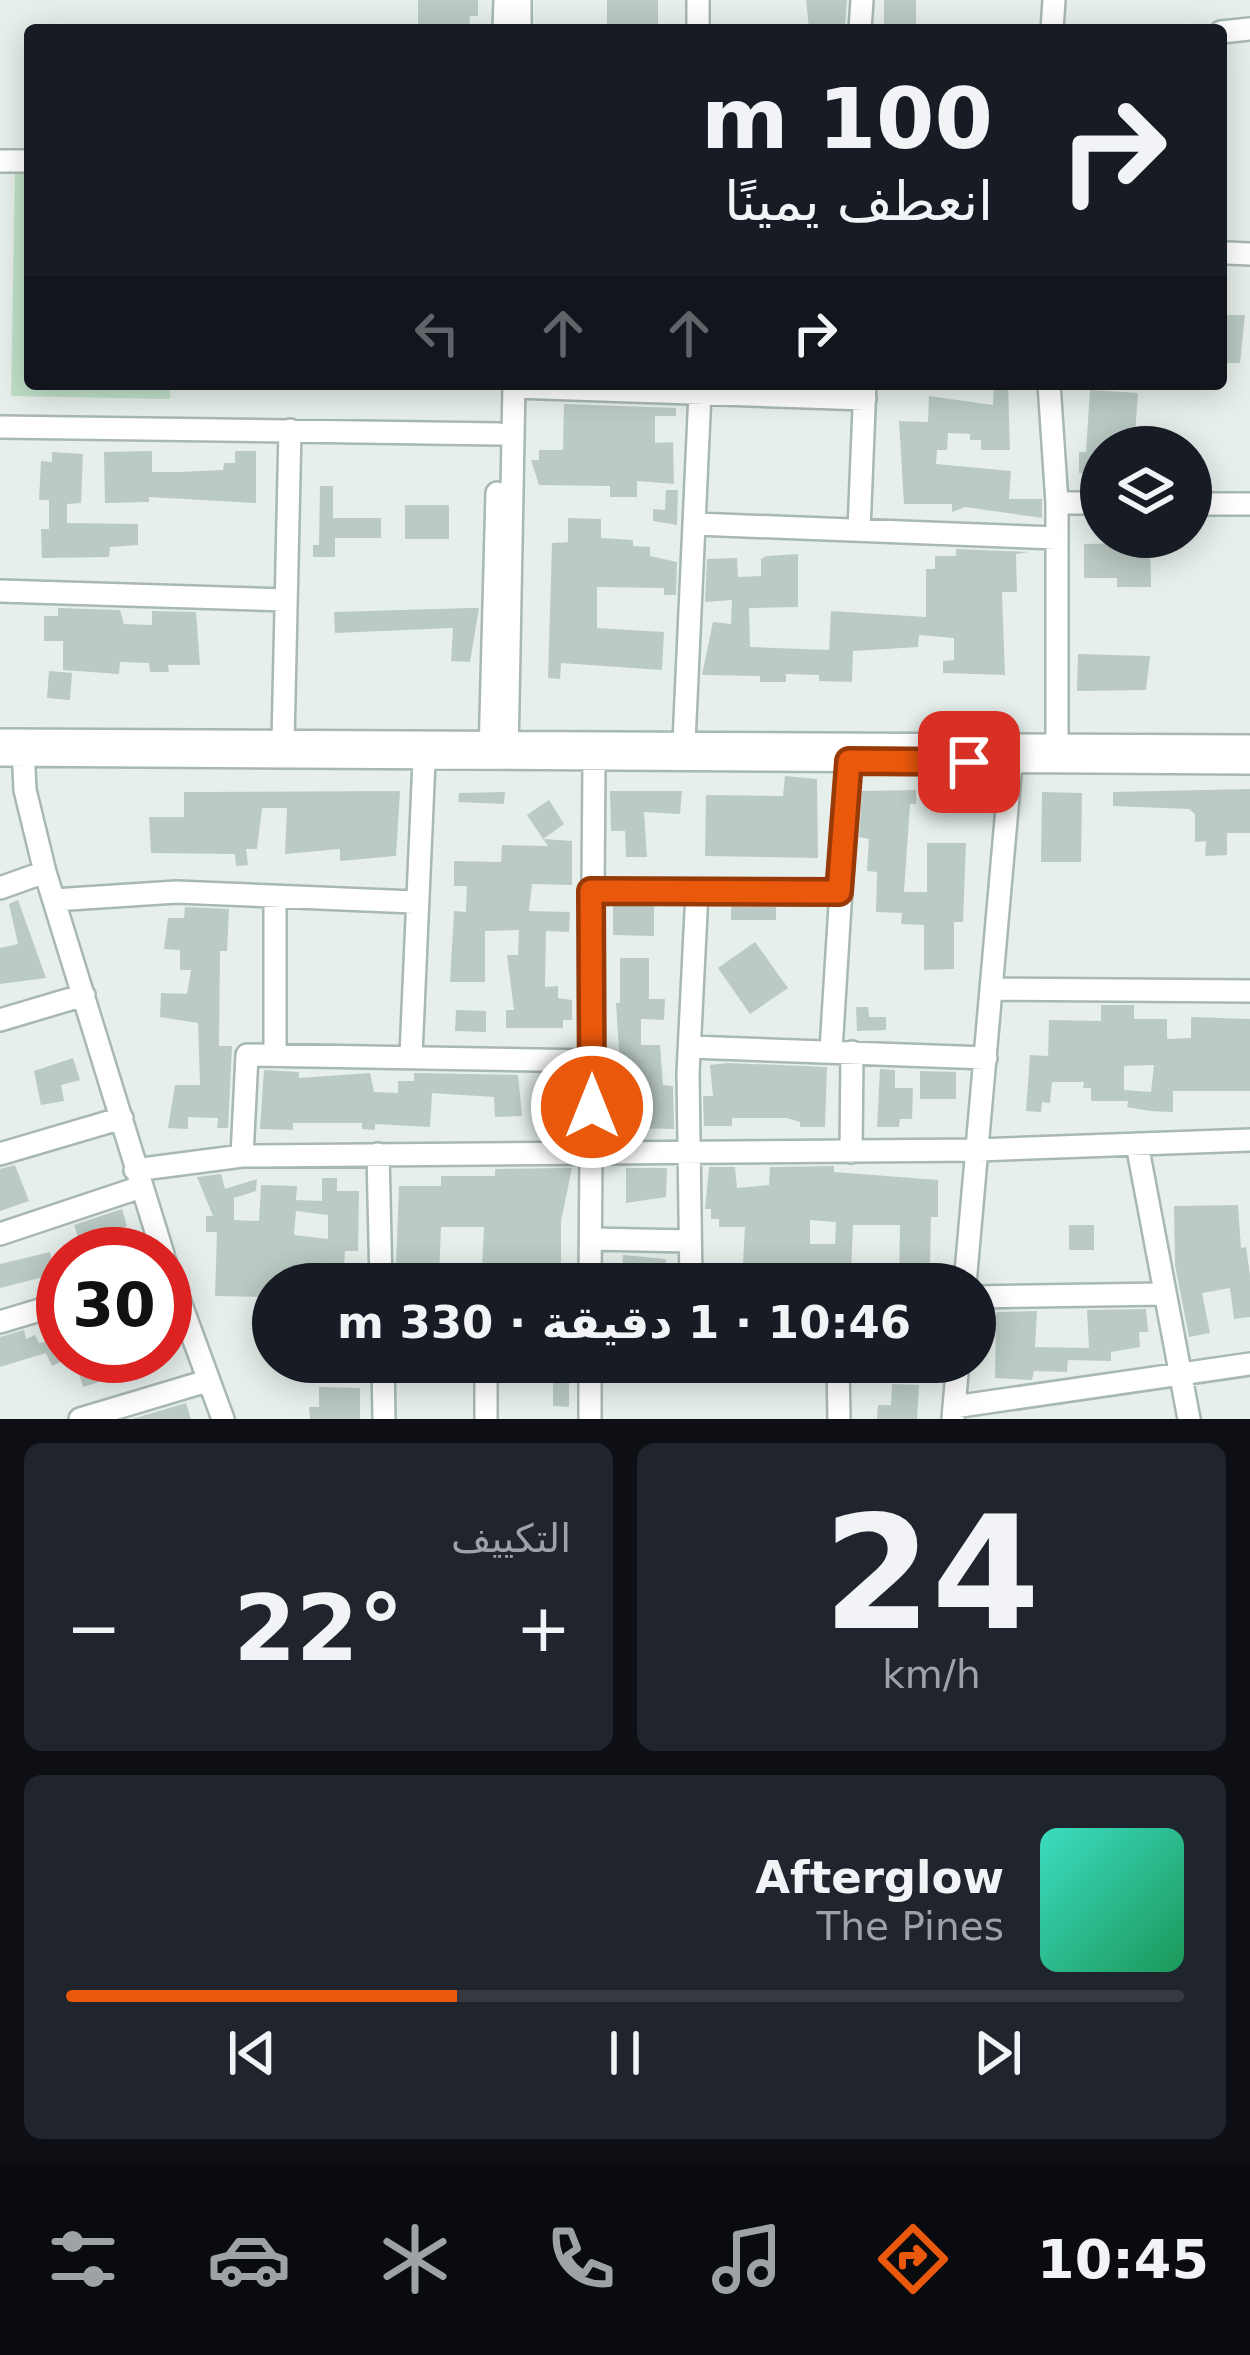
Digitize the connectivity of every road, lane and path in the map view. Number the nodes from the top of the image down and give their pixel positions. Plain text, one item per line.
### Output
1 (1227, 253) dead end
2 (1250, 254) edge
3 (508, 390) edge
4 (509, 390) edge
5 (628, 390) edge
6 (1049, 390) edge
7 (865, 391) edge
8 (700, 393) junction
9 (0, 427) edge
10 (290, 430) junction
11 (499, 434) junction
12 (1058, 503) junction
13 (1080, 503) edge
14 (1212, 503) edge
15 (1250, 504) edge
16 (696, 524) junction
17 (859, 530) junction
18 (1058, 538) junction
19 (0, 591) edge
20 (286, 599) junction
21 (0, 740) edge
22 (283, 742) junction
23 (685, 742) junction
24 (1250, 746) edge
25 (1057, 747) junction
26 (16, 751) edge
27 (498, 752) junction
28 (424, 761) junction
29 (594, 761) junction
30 (849, 761) junction
31 (1011, 763) junction
32 (1250, 763) edge
33 (45, 872) junction
34 (0, 888) edge
35 (591, 891) junction
36 (697, 892) junction
37 (839, 892) junction
38 (275, 898) junction
39 (54, 900) junction
40 (414, 902) junction
41 (993, 989) junction
42 (1250, 991) edge
43 (84, 995) junction
44 (0, 1019) edge
45 (691, 1047) junction
46 (842, 1051) junction
47 (275, 1053) junction
48 (411, 1055) junction
49 (986, 1058) junction
50 (592, 1061) junction
51 (122, 1118) junction
52 (1137, 1144) junction
53 (1249, 1145) edge
54 (979, 1150) junction
55 (851, 1152) junction
56 (687, 1153) junction
57 (0, 1154) edge
58 (378, 1154) junction
59 (592, 1154) junction
60 (242, 1156) junction
61 (138, 1178) junction
62 (153, 1227) edge
63 (0, 1234) edge
64 (591, 1239) junction
65 (689, 1241) junction
66 (381, 1263) edge
67 (590, 1263) edge
68 (690, 1263) edge
69 (967, 1263) edge
70 (1164, 1294) junction
71 (996, 1297) edge
72 (36, 1311) edge
73 (0, 1322) edge
74 (192, 1339) edge
75 (1250, 1364) edge
76 (1181, 1375) junction
77 (207, 1381) junction
78 (383, 1383) edge
79 (486, 1383) edge
80 (590, 1383) edge
81 (838, 1383) edge
82 (956, 1383) edge
83 (953, 1413) edge
84 (80, 1419) edge
85 (223, 1419) edge
86 (384, 1419) edge
87 (486, 1419) edge
88 (590, 1419) edge
89 (839, 1419) edge
90 (1189, 1419) edge

1 - 2 street
3 - 11 street
4 - 27 street
5 - 8 street
6 - 12 street
7 - 8 street
7 - 17 street
8 - 16 street
9 - 10 street
10 - 11 street
10 - 20 street
11 - 27 street
12 - 13 street
12 - 18 street
14 - 15 street
16 - 17 street
16 - 23 street
17 - 18 street
18 - 25 street
19 - 20 street
20 - 22 street
21 - 26 street
22 - 26 street
22 - 27 street
23 - 25 street
23 - 27 street
24 - 25 street
26 - 28 street
26 - 33 street
27 - 28 street
27 - 29 street
28 - 40 street
29 - 30 street
29 - 35 street
30 - 31 street
30 - 37 street
31 - 32 street
31 - 41 street
33 - 34 street
33 - 39 street
35 - 36 street
35 - 50 street
36 - 37 street
36 - 45 street
37 - 46 street
38 - 39 street
38 - 40 street
38 - 47 street
39 - 43 street
40 - 48 street
41 - 42 street
41 - 49 street
43 - 44 street
43 - 51 street
45 - 46 street
45 - 56 street
46 - 49 street
46 - 55 street
47 - 48 street
47 - 60 street
48 - 50 street
49 - 54 street
50 - 59 street
51 - 57 street
51 - 61 street
52 - 53 street
52 - 54 street
52 - 70 street
54 - 55 street
54 - 69 street
55 - 56 street
56 - 59 street
56 - 65 street
58 - 59 street
58 - 60 street
58 - 66 street
59 - 64 street
60 - 61 street
61 - 62 street
61 - 63 street
64 - 65 street
64 - 67 street
65 - 68 street
70 - 71 street
70 - 76 street
72 - 73 street
74 - 77 street
75 - 76 street
76 - 83 street
76 - 90 street
77 - 84 street
77 - 85 street
78 - 86 street
79 - 87 street
80 - 88 street
81 - 89 street
82 - 83 street

